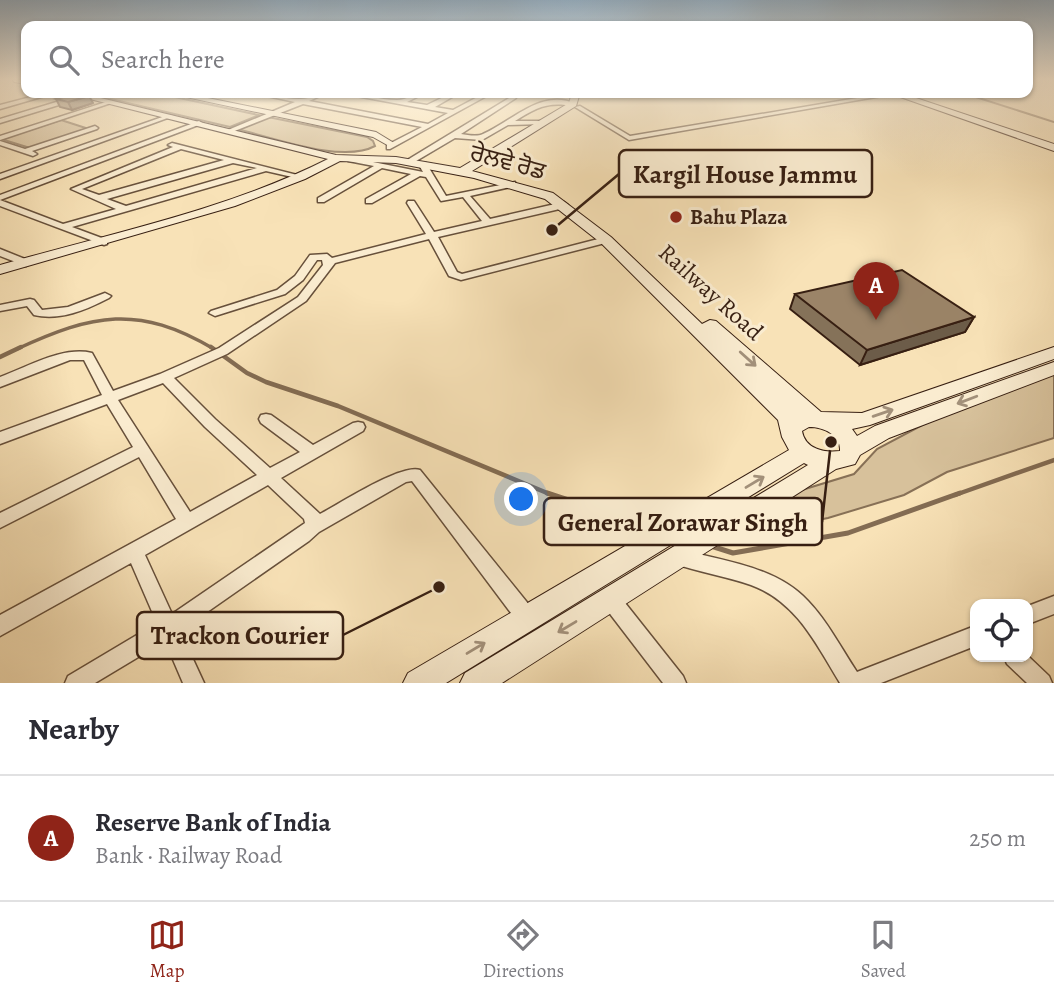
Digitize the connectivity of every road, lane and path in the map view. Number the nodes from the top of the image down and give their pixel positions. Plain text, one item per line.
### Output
1 (31, 112) edge
2 (82, 112) edge
3 (151, 112) edge
4 (267, 112) edge
5 (276, 112) edge
6 (355, 112) edge
7 (449, 112) edge
8 (492, 112) edge
9 (523, 112) edge
10 (560, 112) edge
11 (560, 112) edge
12 (592, 112) edge
13 (783, 112) edge
14 (953, 112) edge
15 (956, 112) edge
16 (273, 113) junction
17 (455, 113) joint
18 (170, 116) junction
19 (58, 119) junction
20 (975, 119) junction
21 (0, 121) edge
22 (71, 122) dead end
23 (200, 123) junction
24 (506, 123) junction
25 (543, 123) junction
26 (83, 125) dead end
27 (430, 126) junction
28 (95, 128) junction
29 (230, 131) junction
30 (120, 134) junction
31 (456, 135) junction
32 (0, 140) edge
33 (155, 140) junction
34 (1054, 146) edge
35 (180, 147) junction
36 (26, 151) junction
37 (384, 155) junction
38 (340, 157) junction
39 (50, 159) junction
40 (232, 160) junction
41 (419, 167) junction
42 (264, 168) junction
43 (475, 170) junction
44 (0, 177) edge
45 (301, 177) junction
46 (48, 181) junction
47 (512, 184) junction
48 (75, 189) junction
49 (466, 196) junction
50 (99, 198) junction
51 (321, 200) dead end
52 (0, 201) edge
53 (369, 201) dead end
54 (411, 203) dead end
55 (564, 205) junction
56 (125, 209) junction
57 (488, 222) junction
58 (63, 227) junction
59 (432, 235) junction
60 (606, 240) junction
61 (104, 242) junction
62 (0, 253) edge
63 (323, 259) junction
64 (26, 263) junction
65 (0, 270) edge
66 (105, 296) dead end
67 (0, 308) edge
68 (215, 313) dead end
69 (1054, 353) edge
70 (1054, 368) edge
71 (165, 377) junction
72 (0, 382) edge
73 (110, 398) junction
74 (266, 419) dead end
75 (816, 419) junction
76 (358, 427) dead end
77 (792, 428) junction
78 (0, 438) edge
79 (142, 449) junction
80 (852, 449) junction
81 (804, 452) junction
82 (313, 453) junction
83 (830, 462) junction
84 (271, 477) junction
85 (0, 521) edge
86 (187, 522) junction
87 (313, 527) junction
88 (135, 553) junction
89 (683, 555) junction
90 (611, 600) junction
91 (1054, 605) edge
92 (1033, 613) edge
93 (527, 618) junction
94 (0, 626) edge
95 (169, 628) junction
96 (970, 638) edge
97 (1019, 662) edge
98 (505, 675) edge
99 (75, 683) edge
100 (194, 683) edge
101 (418, 683) edge
102 (475, 683) edge
103 (676, 683) edge
104 (853, 683) edge
105 (1042, 683) edge

1 - 21 street
2 - 19 street
3 - 18 main road
4 - 16 main road
5 - 16 street
6 - 27 street
7 - 17 street
8 - 31 street
9 - 24 street
10 - 25 main road
11 - 43 main road
12 - 13 street
14 - 20 main road
15 - 20 main road
16 - 29 street
16 - 37 main road
17 - 27 street
18 - 23 main road
18 - 30 street
19 - 22 street
19 - 32 street
20 - 34 main road
23 - 29 main road
23 - 33 street
24 - 25 street
24 - 31 street
25 - 43 main road
26 - 28 street
27 - 37 street
28 - 30 street
28 - 36 street
29 - 38 main road
30 - 39 street
31 - 41 street
32 - 36 street
33 - 35 street
33 - 46 street
35 - 40 street
35 - 48 street
36 - 39 street
37 - 38 main road, ਰੇਲਵੇ ਰੋਡ
37 - 41 main road, ਰੇਲਵੇ ਰੋਡ
37 - 51 street
38 - 45 main road
39 - 44 street
40 - 42 street
40 - 50 street
41 - 43 main road, ਰੇਲਵੇ ਰੋਡ
41 - 49 street
41 - 53 street
42 - 45 street
42 - 56 street
43 - 47 main road, ਰੇਲਵੇ ਰੋਡ
43 -> 75 main road, Railway Road
45 - 61 main road
46 - 48 street
46 - 52 street
47 - 49 street
47 - 55 main road, ਰੇਲਵੇ ਰੋਡ
48 - 50 street
49 - 57 street
50 - 56 street
52 - 58 street
54 - 59 street
55 - 57 street
55 - 60 main road, ਰੇਲਵੇ ਰੋਡ
56 - 58 street
57 - 59 street
58 - 61 street
59 - 60 street
59 - 63 street
60 - 77 main road, ਰੇਲਵੇ ਰੋਡ
61 - 64 main road
62 - 64 street
63 - 68 street
63 - 71 street
64 - 65 main road
66 - 67 street
75 -> 69 main road
70 -> 80 main road
71 - 73 street
71 - 84 street
72 - 73 street
73 - 78 street
73 - 79 street
74 - 82 street
75 - 77 main road
75 - 80 main road
76 - 82 street
77 - 81 main road
79 - 85 street
79 - 86 street
80 - 83 main road
81 - 83 main road
93 -> 81 main road
82 - 84 street
83 - 89 main road
84 - 86 street
84 - 87 street
86 - 88 street
87 - 93 street
87 - 95 street
88 - 94 street
88 - 95 street
89 - 90 main road
89 - 104 street
90 -> 98 main road
90 - 103 street
91 - 92 street
101 -> 93 main road
95 - 99 street
95 - 100 street
96 - 104 street
97 - 105 street
98 - 102 main road

